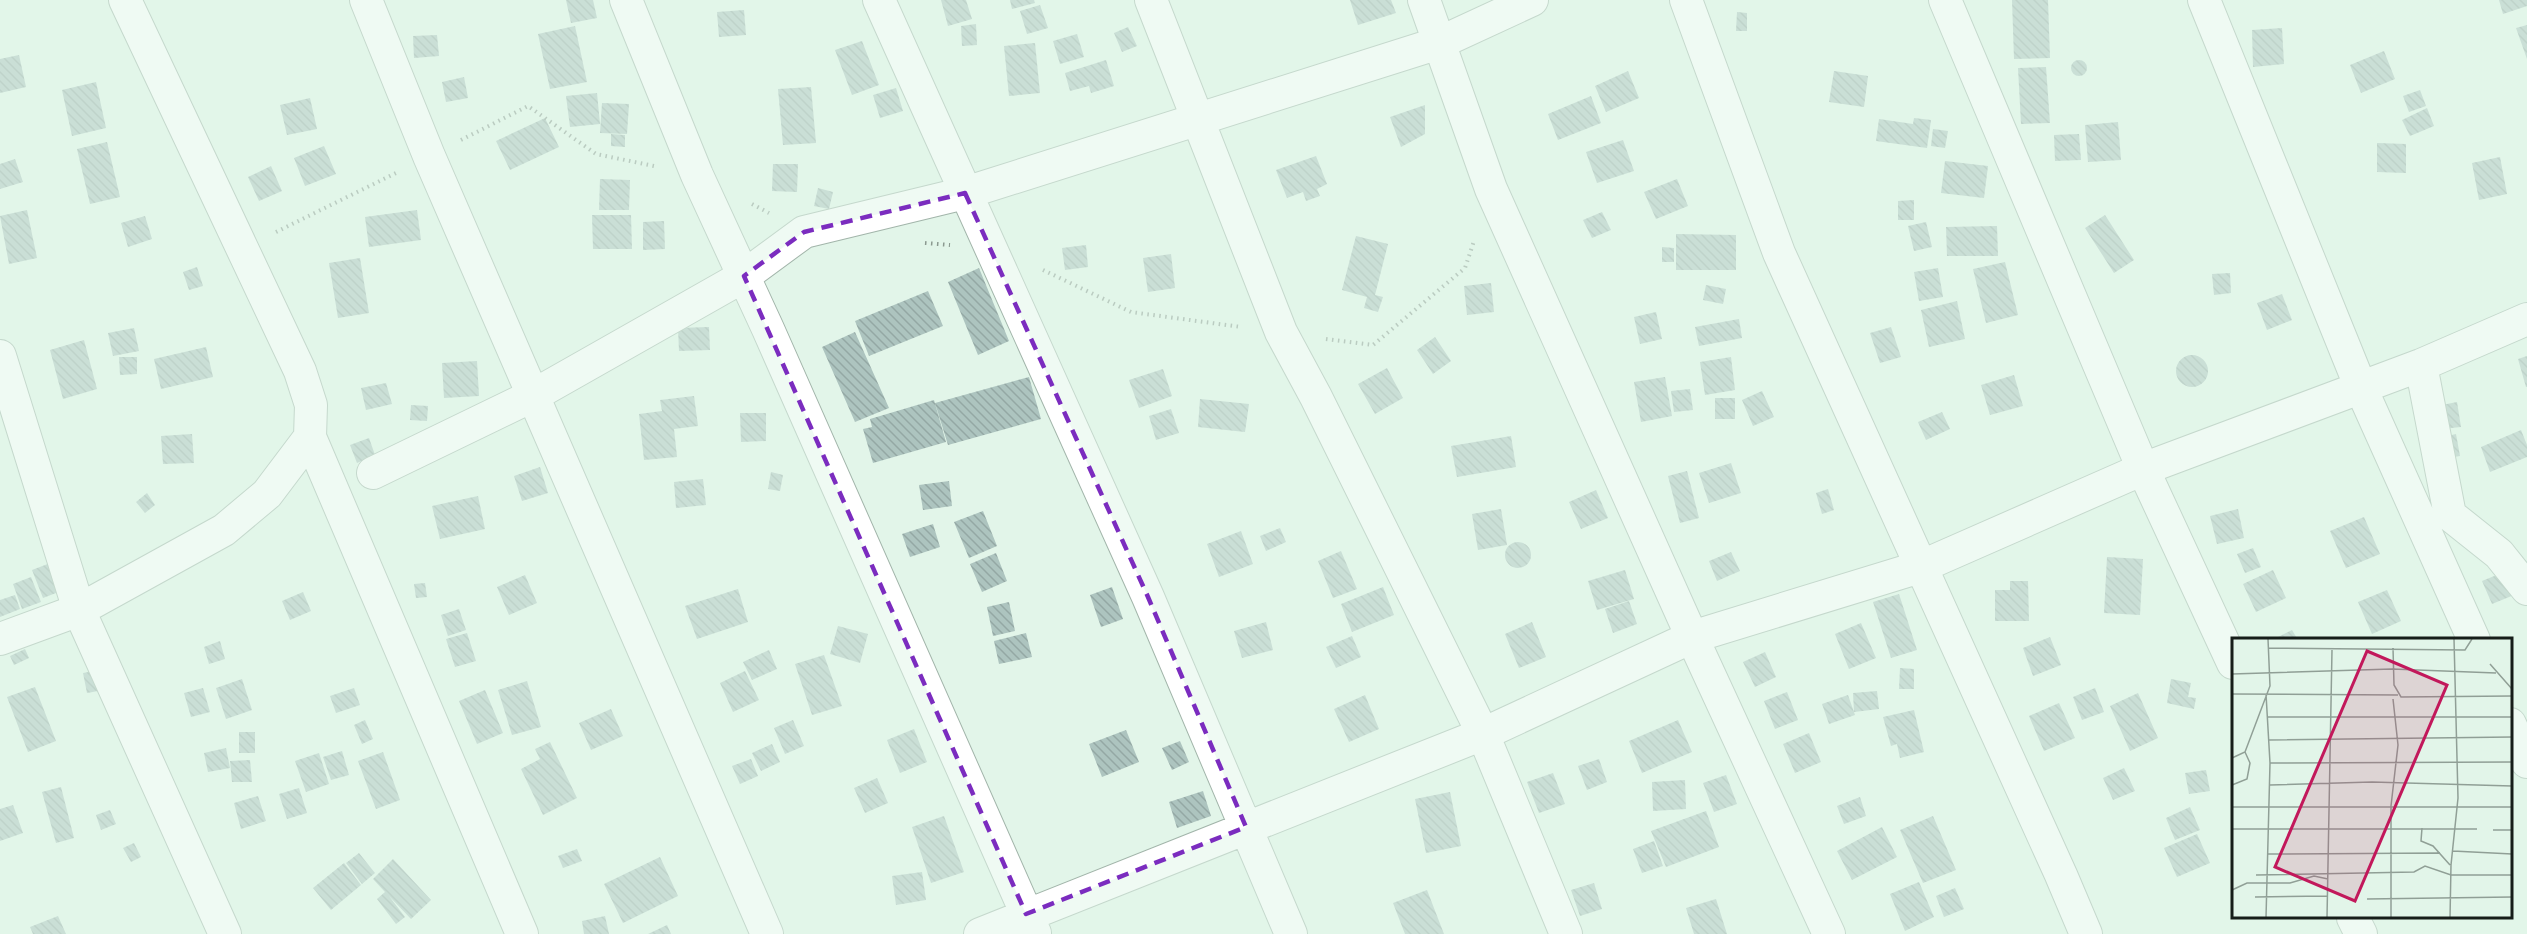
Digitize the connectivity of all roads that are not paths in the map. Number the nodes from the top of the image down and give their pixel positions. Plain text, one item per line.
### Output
1 (125, 0) edge
2 (366, 0) edge
3 (626, 0) edge
4 (879, 0) edge
5 (1151, 0) edge
6 (1424, 0) edge
7 (1532, 0) edge
8 (1686, 0) edge
9 (1945, 0) edge
10 (2204, 0) edge
11 (1439, 43) junction
12 (1198, 119) junction
13 (965, 193) junction
14 (744, 276) junction
15 (2527, 319) edge
16 (0, 356) edge
17 (2421, 365) junction
18 (2361, 388) junction
19 (534, 396) junction
20 (310, 437) junction
21 (2143, 469) junction
22 (373, 473) dead end
23 (1920, 567) junction
24 (2527, 589) edge
25 (79, 610) junction
26 (1692, 637) junction
27 (2473, 638) edge
28 (0, 639) edge
29 (2232, 661) edge
30 (2512, 726) edge
31 (1483, 734) junction
32 (2527, 762) edge
33 (1246, 827) junction
34 (2354, 919) edge
35 (1031, 924) edge
36 (225, 934) edge
37 (522, 934) edge
38 (767, 934) edge
39 (980, 934) edge
40 (1291, 934) edge
41 (1566, 934) edge
42 (1829, 934) edge
43 (2086, 934) edge
44 (2361, 934) edge

1 - 20 street
2 - 19 street
3 - 14 street
4 - 13 street
5 - 12 street
6 - 11 street
7 - 11 street
8 - 23 street
9 - 21 street
10 - 18 street
11 - 12 street
11 - 26 street
12 - 13 street
12 - 31 street
13 - 14 street
13 - 33 street
14 - 19 street
14 - 35 street
15 - 17 street
16 - 25 street
17 - 18 street
17 - 24 street
18 - 21 street
18 - 27 street
19 - 22 street
19 - 38 street
20 - 25 street
20 - 37 street
21 - 23 street
21 - 29 street
23 - 26 street
23 - 43 street
25 - 28 street
25 - 36 street
26 - 31 street
26 - 42 street
30 - 32 street
31 - 33 street
31 - 41 street
33 - 35 street
33 - 40 street
34 - 44 street
35 - 39 street

